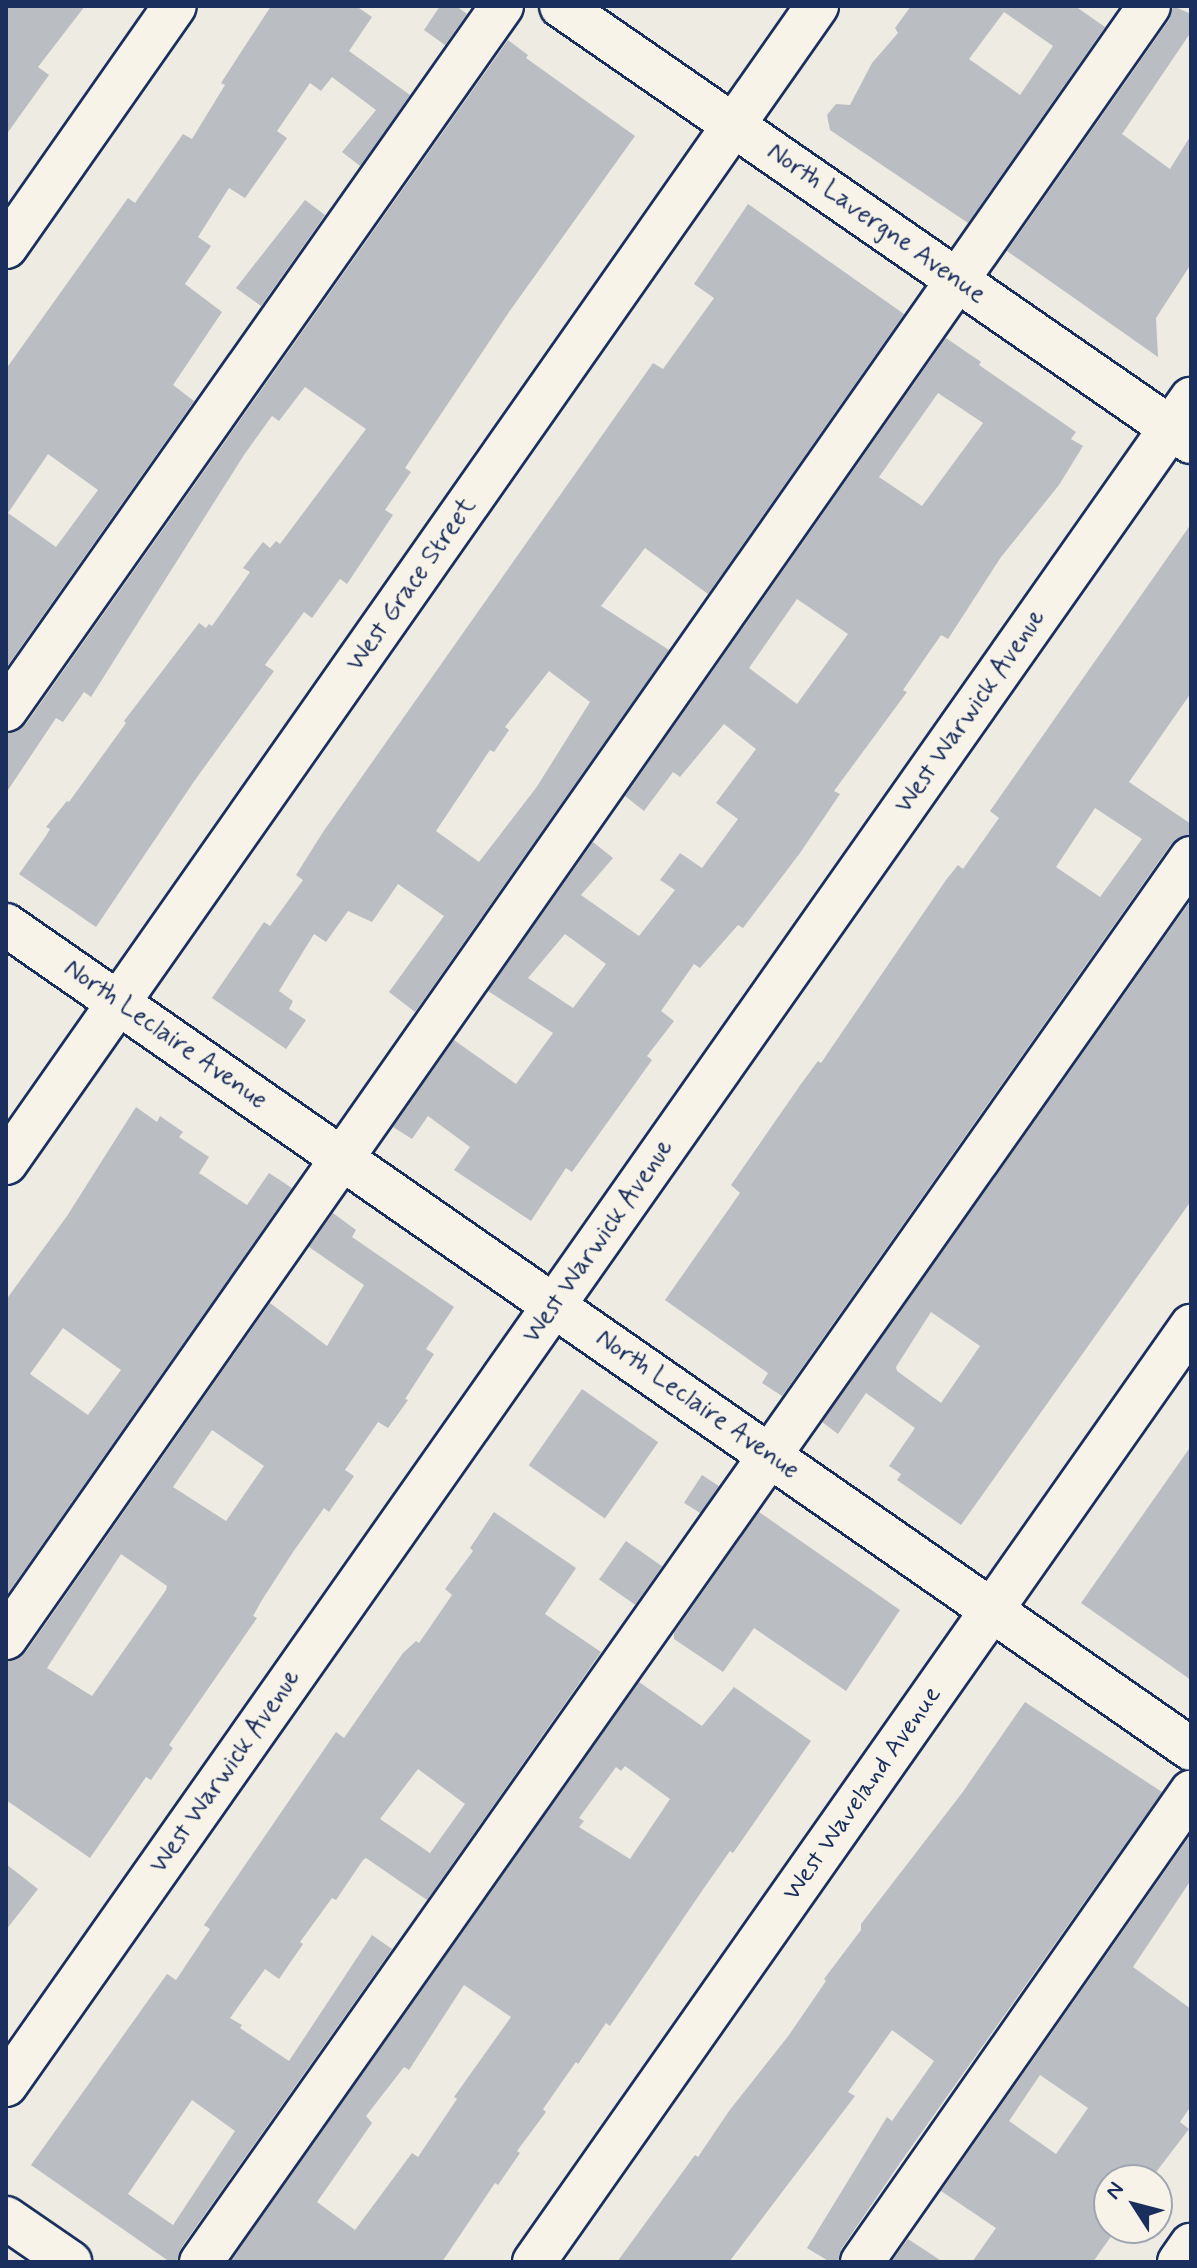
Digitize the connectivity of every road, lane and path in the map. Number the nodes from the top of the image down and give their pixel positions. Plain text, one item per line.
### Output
1 (175, 6) edge
2 (502, 6) edge
3 (561, 6) edge
4 (817, 6) edge
5 (1149, 6) edge
6 (734, 125) junction
7 (6, 247) edge
8 (957, 280) junction
9 (1184, 423) edge
10 (6, 710) edge
11 (1191, 858) edge
12 (6, 925) edge
13 (118, 1003) junction
14 (342, 1158) junction
15 (6, 1163) edge
16 (554, 1306) junction
17 (1191, 1326) edge
18 (770, 1455) junction
19 (992, 1610) junction
20 (6, 1638) edge
21 (1191, 1749) edge
22 (1191, 1792) edge
23 (6, 2085) edge
24 (6, 2218) edge
25 (1191, 2245) edge
26 (70, 2262) edge
27 (201, 2262) edge
28 (535, 2262) edge
29 (862, 2262) edge
30 (1179, 2262) edge

1 - 7 street
2 - 10 street
3 - 6 street, North Lavergne Avenue
4 - 6 street, West Grace Street
5 - 8 street
6 - 8 street, North Lavergne Avenue
6 - 13 street, West Grace Street
8 - 9 street, North Lavergne Avenue
8 - 14 street
9 - 16 street, West Warwick Avenue
11 - 18 street
12 - 13 street, North Leclaire Avenue
13 - 14 street, North Leclaire Avenue
13 - 15 street, West Grace Street
14 - 16 street, North Leclaire Avenue
14 - 20 street
16 - 18 street, North Leclaire Avenue
16 - 23 street, West Warwick Avenue
17 - 19 street, West Waveland Avenue
18 - 19 street, North Leclaire Avenue
18 - 27 street
19 - 21 street, North Leclaire Avenue
19 - 28 street, West Waveland Avenue
22 - 29 street
24 - 26 street
25 - 30 street

